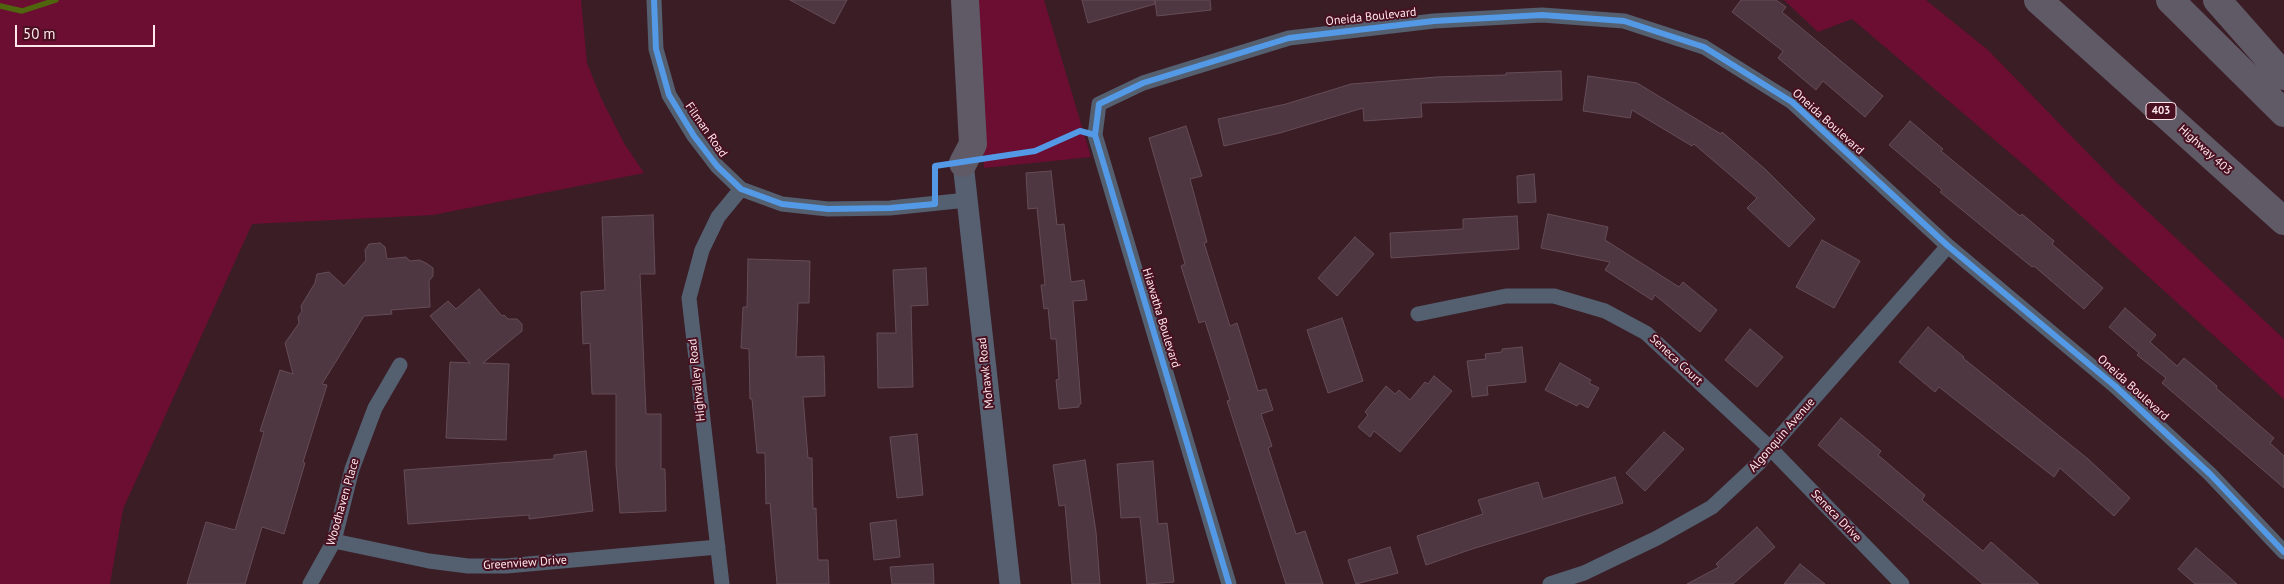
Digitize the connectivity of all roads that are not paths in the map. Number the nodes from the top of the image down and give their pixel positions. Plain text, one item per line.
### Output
1 (654, 0) edge
2 (946, 0) edge
3 (965, 0) edge
4 (2170, 0) edge
5 (2217, 0) edge
6 (2039, 3) edge
7 (2284, 76) edge
8 (1143, 83) joint
9 (2284, 113) edge
10 (963, 163) junction
11 (741, 189) junction
12 (967, 200) junction
13 (2284, 220) edge
14 (1948, 246) junction
15 (1418, 314) dead end
16 (400, 365) dead end
17 (1770, 448) junction
18 (334, 541) junction
19 (718, 547) junction
20 (2284, 552) edge
21 (310, 584) edge
22 (722, 584) edge
23 (1010, 584) edge
24 (1229, 584) edge
25 (1550, 584) edge
26 (1902, 584) edge

1 - 11 street, Filman Road
2 - 10 highway
3 - 10 highway
4 - 9 highway
5 - 7 highway
6 - 13 highway, Highway 403 / 403
8 - 14 street, Oneida Boulevard
8 - 24 street, Hiawatha Boulevard
10 - 12 main road, Mohawk Road
11 - 12 street, Filman Road
11 - 19 street, Highvalley Road
12 - 23 main road, Mohawk Road
14 - 17 street, Algonquin Avenue
14 - 20 street, Oneida Boulevard
15 - 17 street, Seneca Court
16 - 18 street, Woodhaven Place
17 - 25 street, Algonquin Avenue
17 - 26 street, Seneca Drive
18 - 19 street, Greenview Drive
18 - 21 street, Woodhaven Place
19 - 22 street, Highvalley Road

